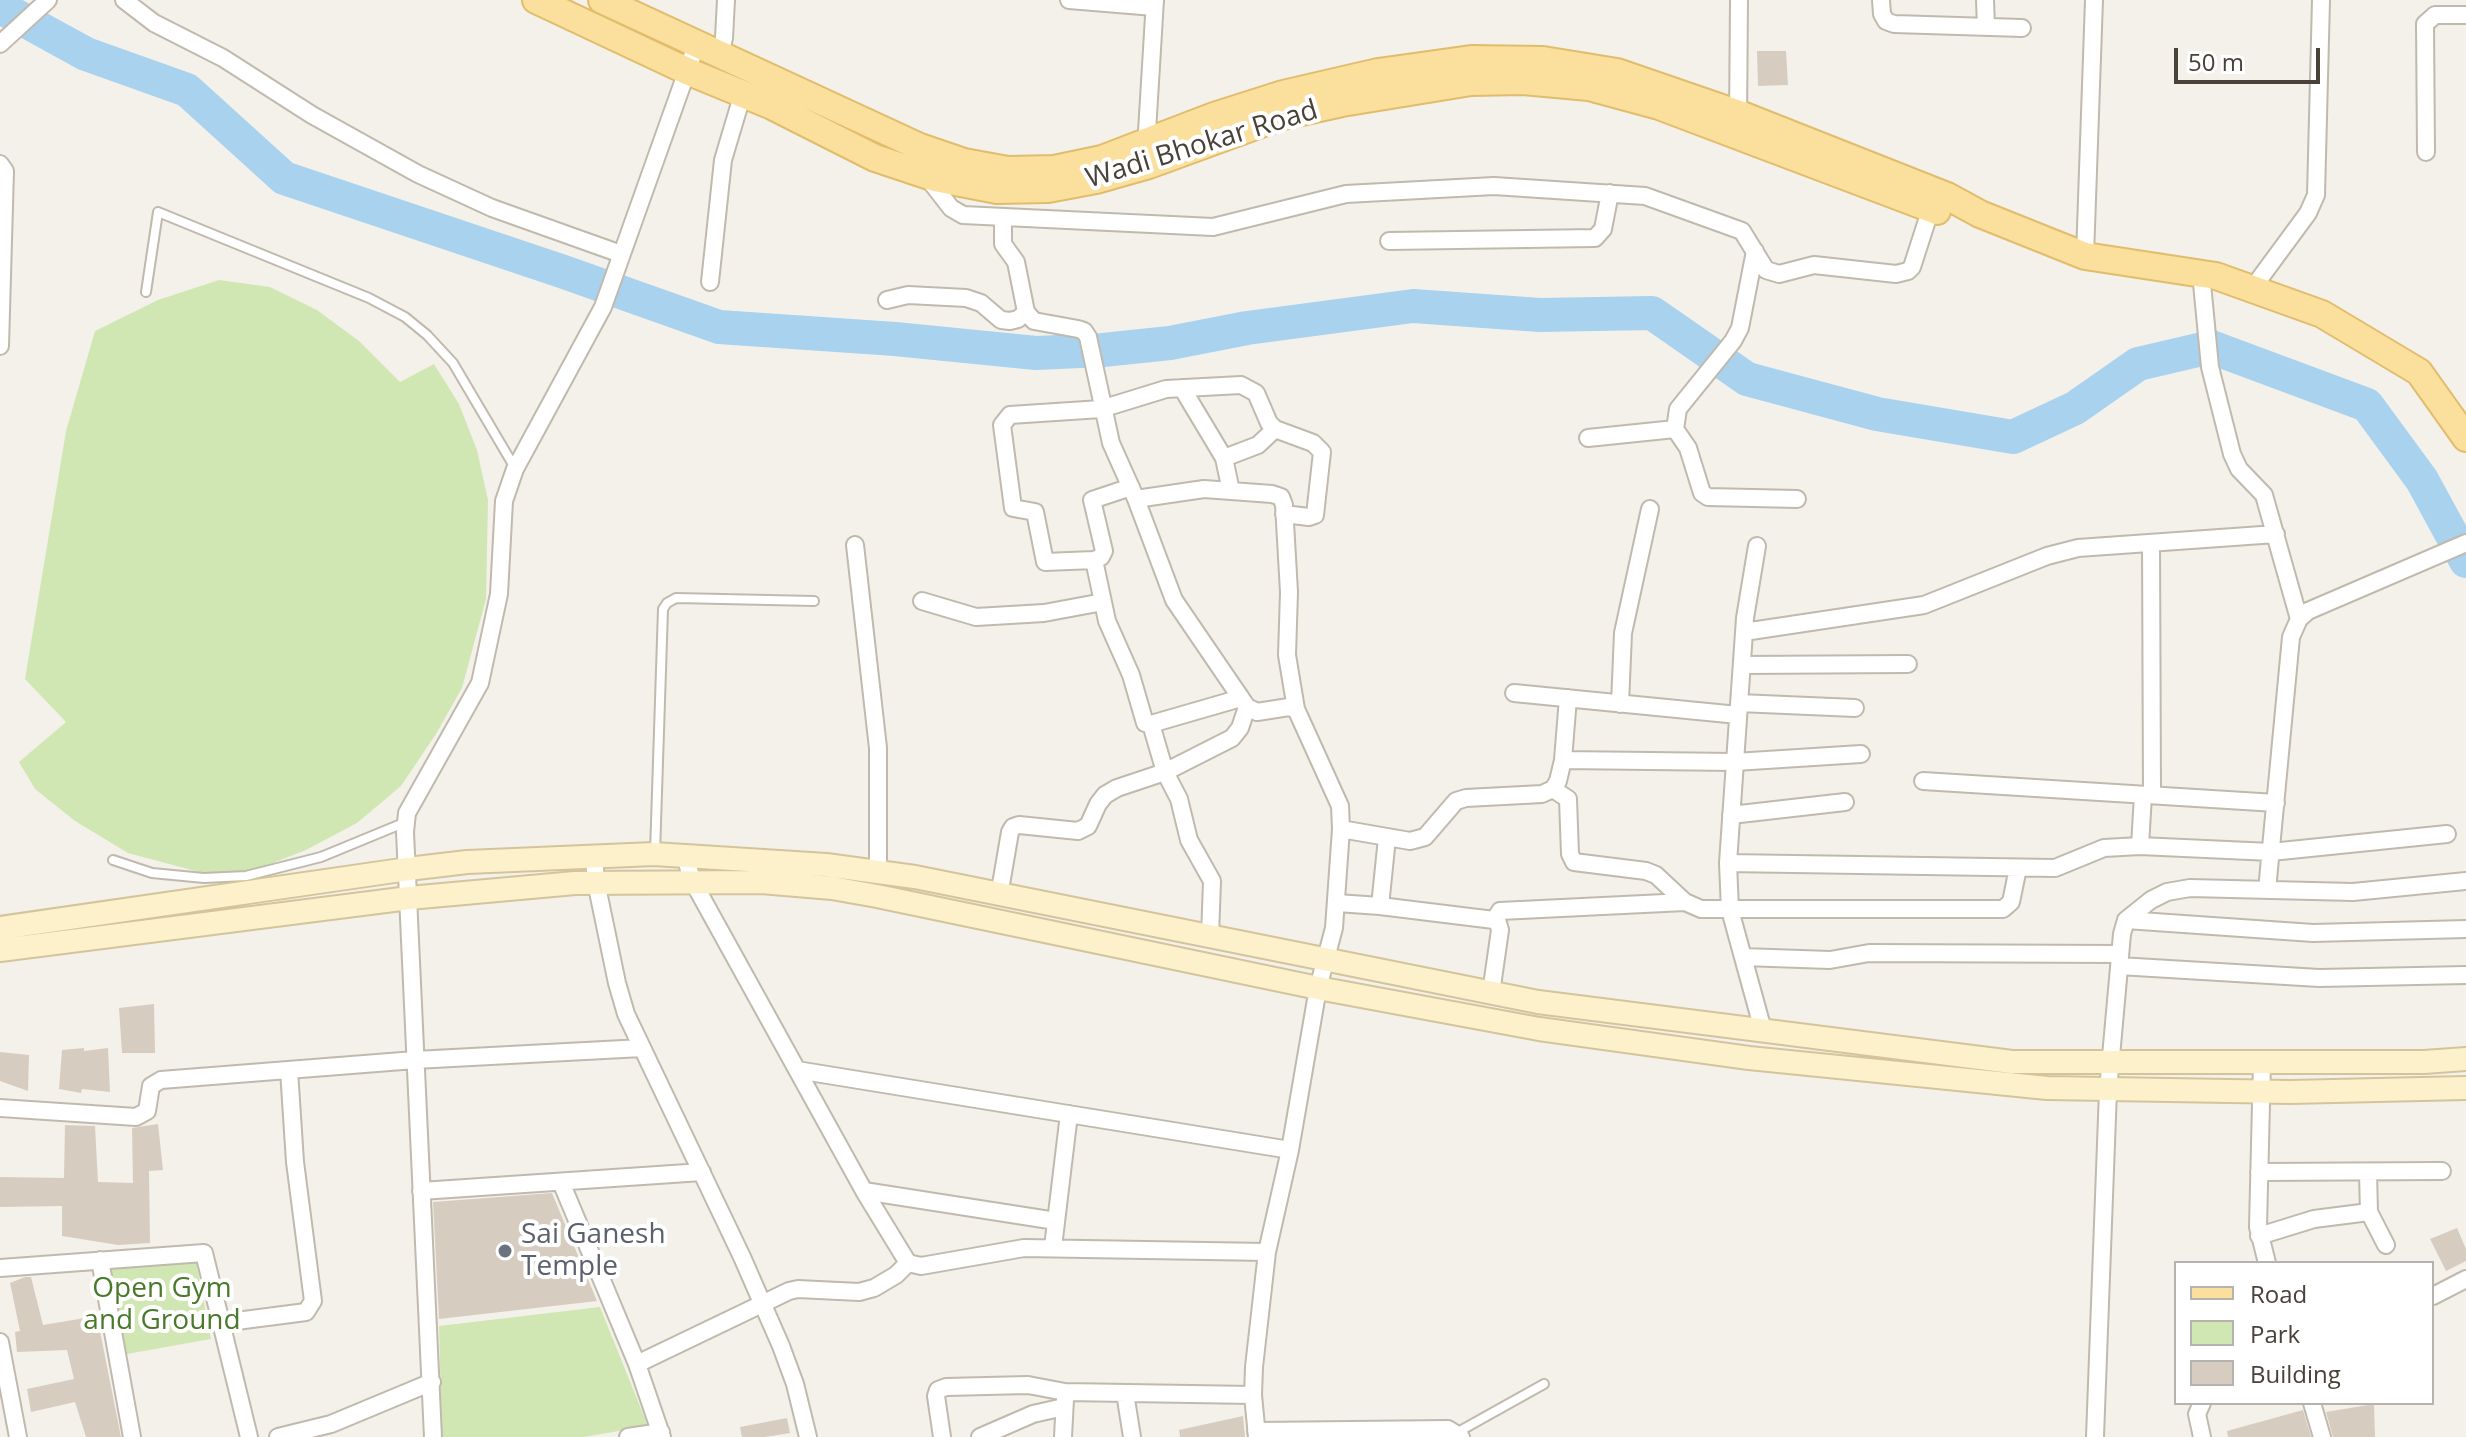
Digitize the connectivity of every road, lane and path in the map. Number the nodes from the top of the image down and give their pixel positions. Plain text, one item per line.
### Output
1 (48, 0) edge
2 (124, 0) edge
3 (536, 0) edge
4 (602, 0) edge
5 (726, 0) edge
6 (1069, 0) edge
7 (1739, 0) edge
8 (1881, 0) edge
9 (1985, 0) edge
10 (2094, 0) edge
11 (2321, 0) edge
12 (1154, 3) edge
13 (2466, 15) edge
14 (1986, 27) junction
15 (2022, 28) dead end
16 (0, 44) edge
17 (708, 49) junction
18 (687, 71) junction
19 (743, 93) junction
20 (1737, 124) junction
21 (2426, 152) dead end
22 (1147, 155) junction
23 (0, 164) edge
24 (926, 175) junction
25 (1610, 193) junction
26 (1931, 208) junction
27 (1980, 214) junction
28 (1003, 217) junction
29 (1389, 241) dead end
30 (1755, 251) junction
31 (621, 254) junction
32 (2085, 256) junction
33 (2201, 273) junction
34 (710, 282) dead end
35 (2252, 289) junction
36 (146, 292) dead end
37 (887, 300) dead end
38 (1026, 312) junction
39 (0, 346) edge
40 (1182, 388) junction
41 (1101, 408) junction
42 (1275, 429) junction
43 (1675, 429) junction
44 (1588, 438) dead end
45 (2466, 438) edge
46 (1224, 458) junction
47 (515, 469) junction
48 (1231, 491) junction
49 (1134, 493) junction
50 (1797, 499) dead end
51 (1650, 509) dead end
52 (1284, 514) junction
53 (2276, 534) junction
54 (2151, 543) junction
55 (2466, 543) edge
56 (855, 545) dead end
57 (1757, 546) dead end
58 (1094, 560) junction
59 (814, 601) dead end
60 (922, 601) dead end
61 (1103, 602) junction
62 (2299, 619) junction
63 (1744, 632) junction
64 (1908, 664) dead end
65 (1742, 665) junction
66 (1514, 693) dead end
67 (1568, 698) junction
68 (1244, 703) junction
69 (1620, 704) junction
70 (1855, 708) dead end
71 (1296, 709) junction
72 (1739, 709) junction
73 (1151, 724) junction
74 (1861, 754) dead end
75 (1563, 760) junction
76 (1735, 762) junction
77 (1165, 772) junction
78 (1923, 781) dead end
79 (1553, 789) junction
80 (2148, 795) junction
81 (1845, 802) dead end
82 (2276, 803) junction
83 (1731, 815) junction
84 (406, 822) junction
85 (1341, 829) junction
86 (2447, 834) dead end
87 (1387, 838) junction
88 (2140, 846) junction
89 (2271, 852) junction
90 (654, 854) junction
91 (685, 856) junction
92 (594, 857) junction
93 (113, 860) dead end
94 (1728, 863) junction
95 (2018, 868) junction
96 (408, 869) junction
97 (878, 872) junction
98 (692, 880) junction
99 (2466, 881) edge
100 (596, 882) junction
101 (2267, 890) junction
102 (999, 896) junction
103 (409, 898) junction
104 (1685, 902) junction
105 (1337, 903) junction
106 (1380, 906) junction
107 (1730, 910) junction
108 (1494, 920) junction
109 (2126, 920) junction
110 (0, 928) edge
111 (2466, 929) edge
112 (1210, 937) junction
113 (0, 950) edge
114 (1743, 957) junction
115 (1326, 960) junction
116 (2120, 960) junction
117 (2466, 975) edge
118 (1318, 988) junction
119 (1491, 993) junction
120 (1576, 1007) junction
121 (1738, 1027) junction
122 (1763, 1030) junction
123 (1572, 1034) junction
124 (642, 1048) junction
125 (1735, 1056) junction
126 (2466, 1059) edge
127 (415, 1060) junction
128 (2111, 1062) junction
129 (2262, 1062) junction
130 (289, 1070) junction
131 (797, 1070) junction
132 (2466, 1088) edge
133 (2108, 1090) junction
134 (2261, 1092) junction
135 (0, 1108) edge
136 (1069, 1114) junction
137 (1290, 1150) junction
138 (2442, 1171) dead end
139 (702, 1172) junction
140 (2259, 1172) junction
141 (2368, 1172) junction
142 (561, 1182) junction
143 (421, 1191) junction
144 (864, 1191) junction
145 (2369, 1212) junction
146 (1056, 1221) junction
147 (2259, 1236) junction
148 (2386, 1245) dead end
149 (1053, 1247) junction
150 (1267, 1252) junction
151 (100, 1260) junction
152 (2266, 1261) edge
153 (908, 1263) junction
154 (0, 1268) edge
155 (2466, 1279) edge
156 (2434, 1295) edge
157 (763, 1303) junction
158 (221, 1323) junction
159 (0, 1342) edge
160 (637, 1364) junction
161 (432, 1382) junction
162 (1544, 1384) dead end
163 (1125, 1393) junction
164 (1253, 1395) junction
165 (1065, 1399) junction
166 (2201, 1405) edge
167 (2313, 1405) edge
168 (661, 1434) edge
169 (1257, 1434) edge
170 (1460, 1435) edge
171 (18, 1437) edge
172 (132, 1437) edge
173 (249, 1437) edge
174 (278, 1437) edge
175 (433, 1437) edge
176 (628, 1437) edge
177 (808, 1437) edge
178 (942, 1437) edge
179 (980, 1437) edge
180 (1063, 1437) edge
181 (1132, 1437) edge
182 (2095, 1437) edge
183 (2202, 1437) edge
184 (2322, 1437) edge

1 - 16 street
2 - 31 street
3 - 18 main road, Wadi Bhokar Road
4 - 17 main road, Wadi Bhokar Road
5 - 17 street
6 - 12 street
7 - 20 street
8 - 14 street
9 - 14 street
10 - 32 street
11 - 35 street
12 - 22 street
13 - 21 street
14 - 15 street
17 - 18 street
17 - 22 main road, Wadi Bhokar Road
18 - 19 main road, Wadi Bhokar Road
18 - 31 street
19 - 24 main road, Wadi Bhokar Road
19 - 34 street
20 - 22 main road, Wadi Bhokar Road
20 - 26 main road, Wadi Bhokar Road
20 - 27 main road, Wadi Bhokar Road
22 - 24 main road, Wadi Bhokar Road
23 - 39 street
24 - 28 street
25 - 28 street
25 - 29 street
25 - 30 street
26 - 27 main road, Wadi Bhokar Road
26 - 30 street
27 - 32 main road, Wadi Bhokar Road
28 - 38 street
30 - 43 street
31 - 47 street
32 - 33 main road, Wadi Bhokar Road
33 - 35 main road, Wadi Bhokar Road
33 - 53 street
35 - 45 main road, Wadi Bhokar Road
36 - 47 lane
37 - 38 street
38 - 41 street
40 - 41 street
40 - 42 street
40 - 46 street
41 - 49 street
41 - 58 street
42 - 46 street
42 - 52 street
43 - 44 street
43 - 50 street
46 - 48 street
47 - 84 street
48 - 49 street
48 - 52 street
49 - 58 street
49 - 68 street
51 - 69 street
52 - 71 street
53 - 54 street
53 - 62 street
54 - 63 street
54 - 80 street
55 - 62 street
56 - 97 street
57 - 63 street
58 - 61 street
59 - 90 lane
60 - 61 street
61 - 73 street
62 - 82 street
63 - 65 street
64 - 65 street
65 - 72 street
66 - 67 street
67 - 69 street
67 - 75 street
68 - 71 street
68 - 73 street
68 - 77 street
69 - 72 street
70 - 72 street
71 - 85 street
72 - 76 street
73 - 77 street
74 - 76 street
75 - 76 street
75 - 79 street
76 - 83 street
77 - 102 street
77 - 112 street
78 - 80 street
79 - 87 street
79 - 104 street
80 - 82 street
80 - 88 street
81 - 83 street
82 - 89 street
83 - 94 street
84 - 93 lane
84 - 96 street
85 - 87 street
85 - 105 street
86 - 89 street
87 - 106 street
88 - 89 street
88 - 95 street
89 - 101 street
90 - 91 street
90 - 92 street
91 - 97 street
91 - 98 street
92 - 96 street
92 - 100 street
94 - 95 street
94 - 107 street
95 - 107 street
96 - 103 street
96 - 110 street
97 - 102 street
98 - 100 street
98 - 118 street
98 - 131 street
99 - 101 street
100 - 103 street
100 - 124 street
101 - 109 street
102 - 112 street
103 - 113 street
103 - 127 street
104 - 107 street
104 - 108 street
105 - 106 street
105 - 115 street
106 - 108 street
107 - 114 street
108 - 119 street
109 - 111 street
109 - 116 street
112 - 115 street
114 - 116 street
114 - 122 street
115 - 118 street
115 - 119 street
116 - 117 street
116 - 128 street
118 - 123 street
118 - 137 street
119 - 120 street
120 - 121 street
120 - 123 street
121 - 122 street
121 - 125 street
122 - 128 street
123 - 125 street
124 - 127 street
124 - 139 street
125 - 133 street
126 - 129 street
127 - 130 street
127 - 143 street
128 - 129 street
128 - 133 street
129 - 134 street
130 - 135 street
130 - 158 street
131 - 136 street
131 - 144 street
132 - 134 street
133 - 134 street
133 - 182 street
134 - 140 street
136 - 137 street
136 - 146 street
137 - 150 street
138 - 141 street
139 - 142 street
139 - 157 street
140 - 141 street
140 - 147 street
141 - 145 street
142 - 143 street
142 - 160 street
143 - 161 street
144 - 146 street
144 - 153 street
145 - 147 street
145 - 148 street
146 - 149 street
147 - 152 street
149 - 150 street
149 - 153 street
150 - 164 street
151 - 154 street
151 - 158 street
151 - 172 street
153 - 157 street
155 - 156 street
157 - 160 street
157 - 177 street
158 - 173 street
159 - 171 street
160 - 168 street
161 - 174 street
161 - 175 street
162 - 170 lane
163 - 164 street
163 - 165 street
163 - 181 street
164 - 169 street
165 - 178 street
165 - 179 street
165 - 180 street
166 - 183 street
167 - 184 street
168 - 176 street
169 - 170 street

